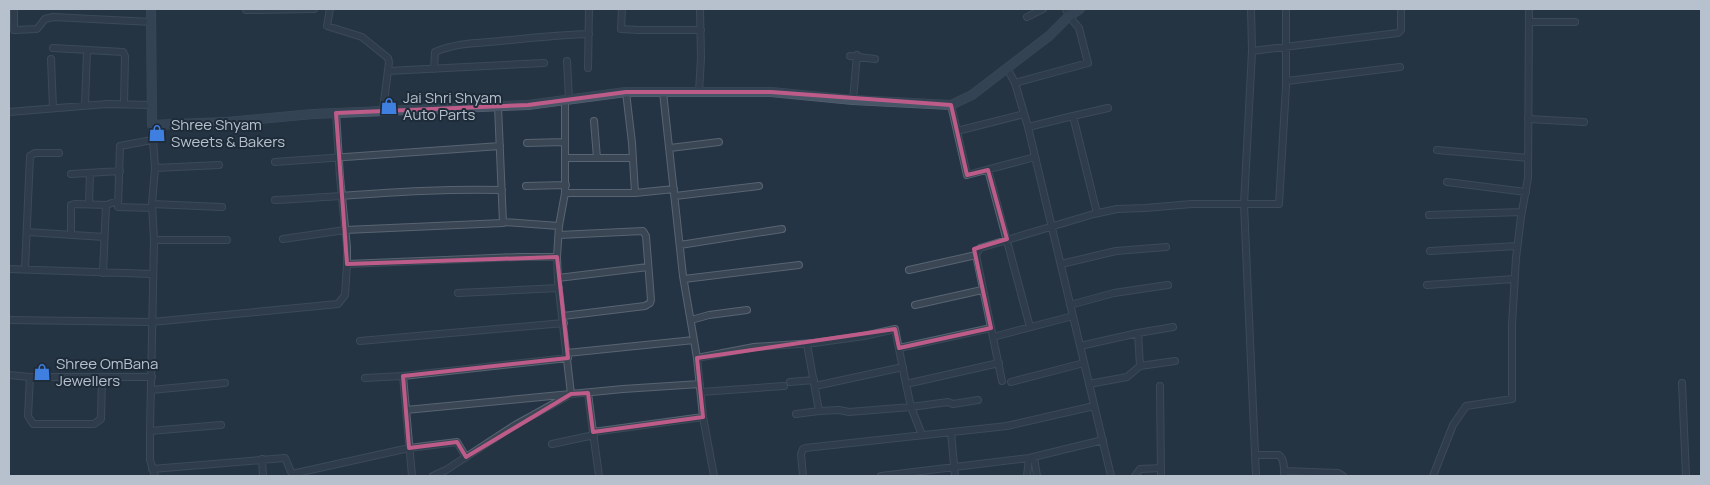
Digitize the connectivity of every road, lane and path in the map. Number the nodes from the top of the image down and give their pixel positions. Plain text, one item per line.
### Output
1 (14, 9) edge
2 (151, 9) edge
3 (314, 9) edge
4 (330, 9) edge
5 (589, 9) edge
6 (622, 9) edge
7 (700, 9) edge
8 (1043, 9) edge
9 (1080, 9) edge
10 (1251, 9) edge
11 (1286, 9) edge
12 (1401, 9) edge
13 (1529, 9) edge
14 (246, 10) dead end
15 (1068, 12) edge
16 (1027, 17) dead end
17 (152, 22) junction
18 (1529, 22) junction
19 (1574, 22) dead end
20 (12, 30) edge
21 (701, 30) junction
22 (588, 34) junction
23 (53, 48) dead end
24 (1287, 48) junction
25 (87, 50) junction
26 (1252, 51) junction
27 (51, 59) dead end
28 (875, 59) dead end
29 (566, 61) dead end
30 (544, 62) dead end
31 (1400, 67) dead end
32 (434, 68) junction
33 (588, 68) dead end
34 (1007, 68) junction
35 (388, 71) junction
36 (1286, 81) junction
37 (1015, 83) junction
38 (626, 92) junction
39 (663, 92) junction
40 (698, 92) junction
41 (567, 100) junction
42 (853, 100) junction
43 (124, 104) junction
44 (152, 104) junction
45 (951, 105) junction
46 (85, 106) junction
47 (498, 106) junction
48 (53, 108) junction
49 (1108, 108) dead end
50 (384, 110) junction
51 (9, 112) edge
52 (336, 113) junction
53 (1024, 114) junction
54 (1073, 116) junction
55 (1528, 119) junction
56 (594, 120) dead end
57 (1584, 122) dead end
58 (152, 126) junction
59 (1028, 128) junction
60 (957, 131) junction
61 (152, 140) junction
62 (565, 142) junction
63 (719, 142) dead end
64 (527, 143) dead end
65 (500, 146) junction
66 (670, 148) junction
67 (1437, 150) dead end
68 (59, 154) dead end
69 (339, 157) junction
70 (1035, 157) junction
71 (566, 158) junction
72 (597, 158) junction
73 (633, 158) junction
74 (1528, 158) junction
75 (275, 162) dead end
76 (219, 165) dead end
77 (155, 168) junction
78 (988, 170) junction
79 (120, 171) junction
80 (90, 172) junction
81 (71, 174) dead end
82 (1448, 182) dead end
83 (566, 185) junction
84 (526, 186) dead end
85 (759, 186) dead end
86 (502, 190) junction
87 (674, 192) junction
88 (1526, 192) junction
89 (566, 193) junction
90 (635, 193) junction
91 (342, 196) junction
92 (276, 200) dead end
93 (118, 201) junction
94 (89, 204) junction
95 (1244, 204) junction
96 (106, 205) junction
97 (152, 206) junction
98 (222, 207) dead end
99 (1522, 212) junction
100 (1094, 214) junction
101 (1429, 215) dead end
102 (503, 222) junction
103 (559, 226) junction
104 (1052, 226) junction
105 (782, 229) dead end
106 (345, 230) junction
107 (27, 232) junction
108 (71, 234) junction
109 (559, 236) junction
110 (104, 237) junction
111 (282, 239) dead end
112 (1007, 239) junction
113 (154, 240) junction
114 (227, 240) dead end
115 (680, 245) junction
116 (1517, 246) junction
117 (1166, 247) dead end
118 (1430, 251) dead end
119 (976, 255) junction
120 (557, 258) junction
121 (348, 264) junction
122 (1061, 264) junction
123 (799, 265) dead end
124 (648, 267) junction
125 (9, 269) edge
126 (25, 269) junction
127 (909, 270) dead end
128 (103, 273) junction
129 (152, 274) junction
130 (558, 278) junction
131 (684, 279) junction
132 (1514, 279) junction
133 (1168, 285) dead end
134 (1428, 285) dead end
135 (559, 288) junction
136 (982, 290) junction
137 (458, 293) dead end
138 (915, 305) dead end
139 (1070, 305) junction
140 (747, 310) dead end
141 (1073, 316) junction
142 (9, 320) edge
143 (564, 320) junction
144 (691, 320) junction
145 (152, 322) junction
146 (1172, 327) dead end
147 (991, 328) junction
148 (1030, 328) junction
149 (1138, 333) junction
150 (993, 337) junction
151 (694, 340) junction
152 (360, 341) dead end
153 (807, 344) junction
154 (1080, 346) junction
155 (900, 348) junction
156 (567, 356) junction
157 (697, 358) junction
158 (1175, 361) dead end
159 (999, 363) junction
160 (1084, 363) junction
161 (1140, 366) junction
162 (903, 367) junction
163 (9, 375) edge
164 (403, 376) junction
165 (30, 377) junction
166 (102, 377) junction
167 (152, 377) junction
168 (365, 378) dead end
169 (1002, 381) dead end
170 (1011, 382) dead end
171 (225, 383) dead end
172 (814, 383) junction
173 (1682, 383) dead end
174 (700, 384) junction
175 (906, 384) junction
176 (1089, 384) junction
177 (1160, 386) dead end
178 (151, 390) junction
179 (588, 392) junction
180 (701, 392) junction
181 (571, 394) junction
182 (978, 400) dead end
183 (1094, 406) junction
184 (911, 407) junction
185 (406, 410) junction
186 (819, 411) junction
187 (796, 414) dead end
188 (704, 417) junction
189 (221, 425) dead end
190 (150, 431) junction
191 (951, 432) junction
192 (594, 433) junction
193 (922, 435) junction
194 (1103, 440) junction
195 (552, 444) dead end
196 (409, 448) junction
197 (1255, 456) junction
198 (466, 457) junction
199 (1031, 457) junction
200 (262, 459) junction
201 (955, 468) junction
202 (1161, 468) junction
203 (154, 473) edge
204 (1284, 474) edge
205 (263, 476) edge
206 (412, 476) edge
207 (433, 476) edge
208 (599, 476) edge
209 (714, 476) edge
210 (803, 476) edge
211 (881, 476) edge
212 (955, 476) edge
213 (1027, 476) edge
214 (1036, 476) edge
215 (1111, 476) edge
216 (1135, 476) edge
217 (1161, 476) edge
218 (1256, 476) edge
219 (1343, 476) edge
220 (1434, 476) edge
221 (1686, 476) edge

1 - 20 street
2 - 17 street
3 - 14 street
4 - 35 street
5 - 22 street
6 - 21 street
7 - 21 street
8 - 16 street
9 - 15 street
10 - 26 street
11 - 24 street
12 - 24 street
13 - 18 street
15 - 34 street
15 - 37 street
17 - 20 street
17 - 44 street
18 - 19 street
18 - 55 street
21 - 40 street
22 - 32 street
22 - 33 street
23 - 25 street
24 - 26 street
24 - 36 street
25 - 43 street
25 - 46 street
26 - 95 street
27 - 48 street
28 - 42 street
29 - 41 street
30 - 32 street
31 - 36 street
32 - 35 street
34 - 37 street
34 - 45 street
35 - 50 street
36 - 95 street
37 - 53 street
38 - 39 street
38 - 41 street
38 - 73 street
39 - 40 street
39 - 66 street
40 - 42 street
41 - 47 street
41 - 62 street
42 - 45 street
43 - 44 street
43 - 46 street
44 - 58 street
45 - 60 street
46 - 48 street
47 - 50 street
47 - 65 street
48 - 51 street
49 - 54 street
50 - 52 street
52 - 58 street
52 - 69 street
53 - 59 street
53 - 60 street
54 - 59 street
54 - 100 street
55 - 57 street
55 - 74 street
56 - 72 street
58 - 61 street
59 - 70 street
60 - 78 street
61 - 77 street
61 - 79 street
62 - 64 street
62 - 71 street
63 - 66 street
65 - 69 street
65 - 86 street
66 - 87 street
67 - 74 street
68 - 107 street
69 - 75 street
69 - 91 street
70 - 78 street
70 - 104 street
71 - 72 street
71 - 83 street
72 - 73 street
73 - 90 street
74 - 88 street
76 - 77 street
77 - 97 street
78 - 112 street
79 - 80 street
79 - 93 street
80 - 81 street
80 - 94 street
82 - 88 street
83 - 84 street
83 - 89 street
85 - 87 street
86 - 91 street
86 - 102 street
87 - 90 street
87 - 115 street
88 - 99 street
89 - 90 street
89 - 103 street
91 - 92 street
91 - 106 street
93 - 96 street
93 - 97 street
94 - 96 street
94 - 108 street
95 - 100 street
95 - 197 street
96 - 110 street
97 - 98 street
97 - 113 street
99 - 101 street
99 - 116 street
100 - 104 street
102 - 103 street
102 - 106 street
103 - 109 street
104 - 112 street
104 - 122 street
105 - 115 street
106 - 111 street
106 - 121 street
107 - 108 street
107 - 126 street
108 - 110 street
109 - 120 street
109 - 124 street
110 - 128 street
112 - 119 street
112 - 148 street
113 - 114 street
113 - 129 street
115 - 131 street
116 - 118 street
116 - 132 street
117 - 122 street
119 - 127 street
119 - 136 street
120 - 121 street
120 - 130 street
121 - 145 street
122 - 139 street
123 - 131 street
124 - 130 street
124 - 143 street
125 - 126 street
126 - 128 street
128 - 129 street
129 - 145 street
130 - 135 street
131 - 144 street
132 - 134 street
132 - 220 street
133 - 139 street
135 - 137 street
135 - 143 street
136 - 138 street
136 - 147 street
139 - 141 street
140 - 144 street
141 - 148 street
141 - 154 street
142 - 145 street
143 - 152 street
143 - 156 street
144 - 151 street
145 - 167 street
146 - 149 street
147 - 150 street
147 - 155 street
148 - 150 street
149 - 154 street
149 - 161 street
150 - 159 street
151 - 156 street
151 - 157 street
153 - 155 street
153 - 157 street
153 - 172 street
154 - 160 street
155 - 162 street
156 - 164 street
156 - 181 street
157 - 174 street
158 - 161 street
159 - 169 street
159 - 175 street
160 - 170 street
160 - 176 street
161 - 176 street
162 - 172 street
162 - 175 street
163 - 165 street
164 - 168 street
164 - 185 street
165 - 166 street
165 - 166 street
166 - 167 street
167 - 178 street
171 - 178 street
172 - 180 street
172 - 186 street
173 - 221 street
174 - 179 street
174 - 180 street
175 - 184 street
176 - 183 street
177 - 202 street
178 - 190 street
179 - 181 street
179 - 192 street
180 - 188 street
181 - 185 street
181 - 198 street
182 - 184 street
183 - 191 street
183 - 194 street
184 - 186 street
184 - 193 street
185 - 196 street
186 - 187 street
188 - 192 street
188 - 209 street
189 - 190 street
190 - 203 street
191 - 193 street
191 - 201 street
192 - 195 street
192 - 208 street
193 - 210 street
194 - 199 street
194 - 215 street
196 - 198 street
196 - 200 street
196 - 206 street
197 - 204 street
197 - 218 street
198 - 207 street
199 - 201 street
199 - 213 street
199 - 214 street
200 - 203 street
200 - 205 street
201 - 211 street
201 - 212 street
202 - 216 street
202 - 217 street
204 - 219 street

